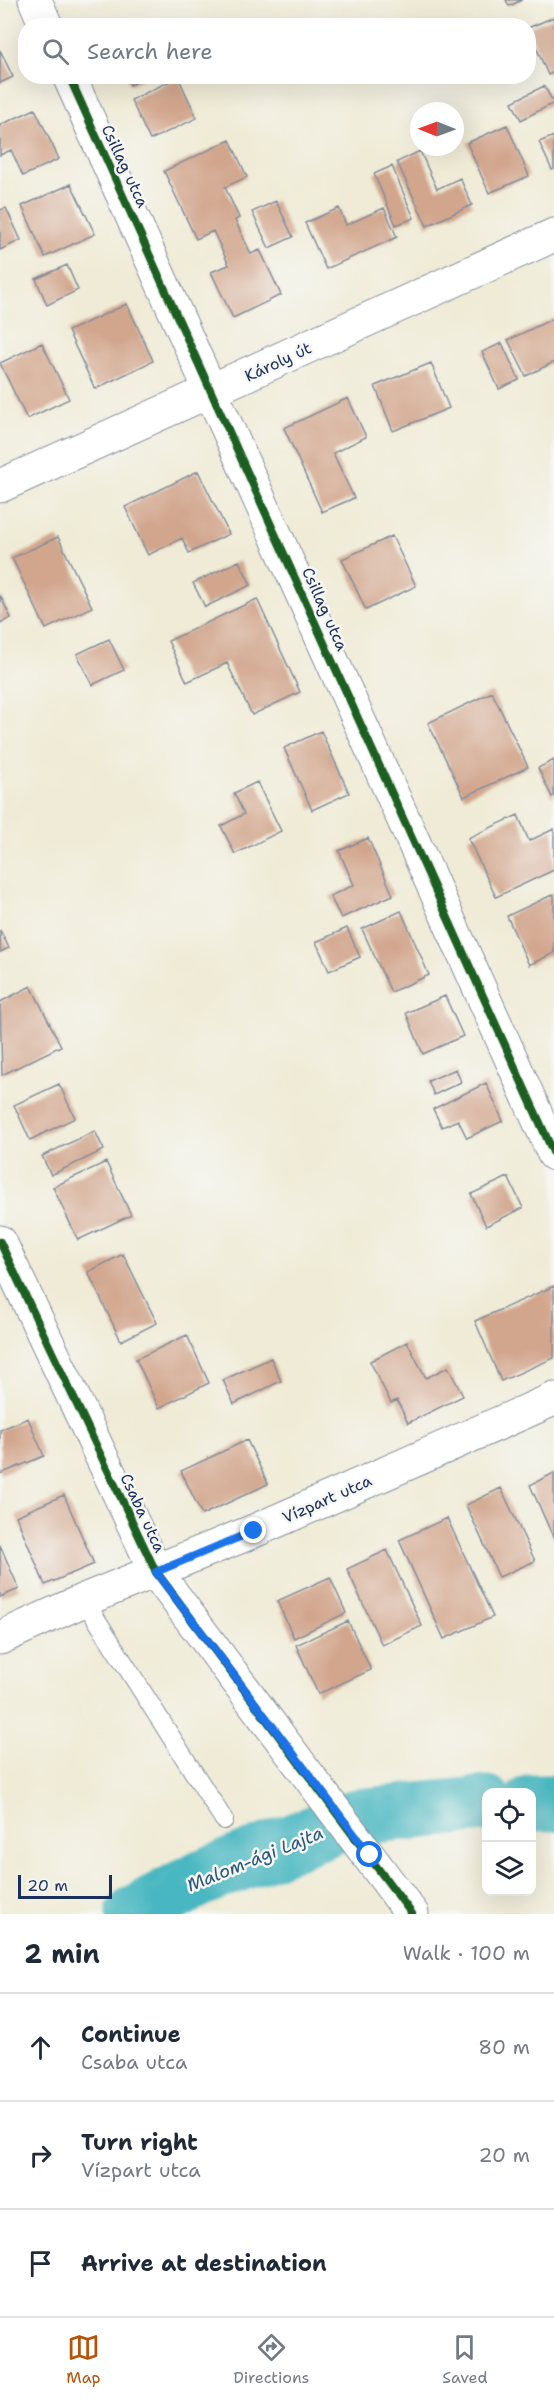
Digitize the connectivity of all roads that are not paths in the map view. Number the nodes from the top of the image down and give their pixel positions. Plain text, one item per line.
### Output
1 (34, 0) edge
2 (42, 18) edge
3 (73, 84) edge
4 (554, 235) edge
5 (213, 391) junction
6 (0, 486) edge
7 (554, 1154) edge
8 (0, 1242) edge
9 (554, 1399) edge
10 (156, 1572) junction
11 (84, 1600) junction
12 (0, 1638) edge
13 (224, 1820) dead end
14 (412, 1914) edge

1 - 2 street
3 - 5 street, Csillag utca
4 - 5 street, Károly út
5 - 6 street, Károly út
5 - 7 street, Csillag utca
8 - 10 street, Csaba utca
9 - 10 street, Vízpart utca
10 - 11 street, Vízpart utca
10 - 14 street, Csaba utca
11 - 12 street, Vízpart utca
11 - 13 lane

